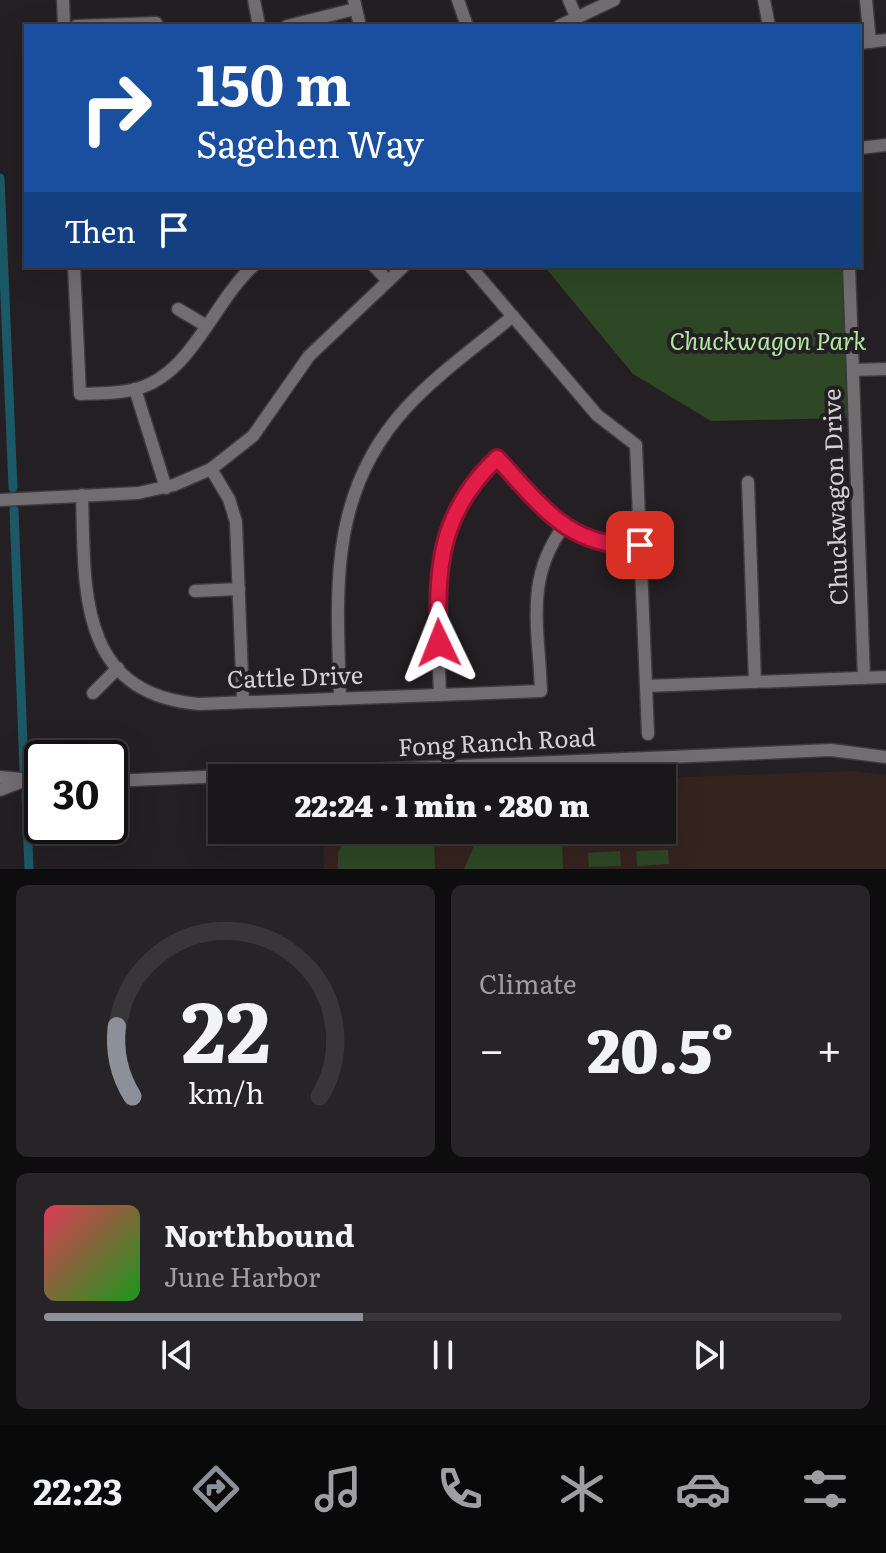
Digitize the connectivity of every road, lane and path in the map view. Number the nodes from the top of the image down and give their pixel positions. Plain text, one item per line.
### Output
1 (63, 0) edge
2 (254, 0) edge
3 (458, 0) edge
4 (569, 0) edge
5 (614, 0) edge
6 (764, 0) edge
7 (866, 0) edge
8 (354, 4) edge
9 (576, 17) junction
10 (64, 24) edge
11 (129, 24) edge
12 (156, 24) edge
13 (259, 24) edge
14 (293, 24) edge
15 (359, 24) edge
16 (466, 24) edge
17 (563, 24) edge
18 (769, 24) edge
19 (886, 40) edge
20 (865, 42) edge
21 (886, 145) edge
22 (862, 148) edge
23 (74, 268) edge
24 (251, 268) edge
25 (376, 268) edge
26 (402, 268) edge
27 (472, 268) edge
28 (849, 268) edge
29 (388, 281) junction
30 (178, 309) dead end
31 (513, 316) junction
32 (205, 325) junction
33 (886, 369) edge
34 (853, 370) junction
35 (135, 389) junction
36 (211, 469) junction
37 (748, 482) dead end
38 (166, 488) junction
39 (82, 495) junction
40 (0, 500) edge
41 (564, 526) junction
42 (640, 545) junction
43 (239, 589) junction
44 (195, 591) dead end
45 (118, 668) junction
46 (886, 677) edge
47 (864, 678) junction
48 (755, 682) junction
49 (646, 686) junction
50 (93, 693) dead end
51 (440, 695) junction
52 (340, 699) junction
53 (243, 702) junction
54 (648, 734) dead end
55 (886, 757) edge
56 (0, 777) edge
57 (128, 780) edge
58 (24, 781) joint
59 (0, 790) edge

1 - 10 street
2 - 13 street
3 - 16 street
4 - 9 street
5 - 9 street
6 - 18 street
7 - 20 street
8 - 14 street
8 - 15 street
9 - 17 street
11 - 12 street
19 - 20 street
21 - 22 street
23 - 35 street
24 - 32 street
25 - 29 street
26 - 29 street
27 - 31 street
28 - 34 street, Chuckwagon Drive
29 - 36 street
30 - 32 street
31 - 42 street
31 - 52 street
32 - 35 street
33 - 34 street
34 - 47 street, Chuckwagon Drive
35 - 38 street
36 - 38 street
36 - 43 street
37 - 48 street
38 - 39 street
39 - 40 street
39 - 45 street, Cattle Drive
41 - 42 street
41 - 51 street, Cattle Drive
41 - 51 street
42 - 49 street
43 - 44 street
43 - 53 street
45 - 50 street
45 - 53 street, Cattle Drive
46 - 47 street
47 - 48 street
48 - 49 street
49 - 54 street
51 - 52 street, Cattle Drive
52 - 53 street, Cattle Drive
55 - 57 street, Fong Ranch Road
56 - 58 street
58 - 59 street

